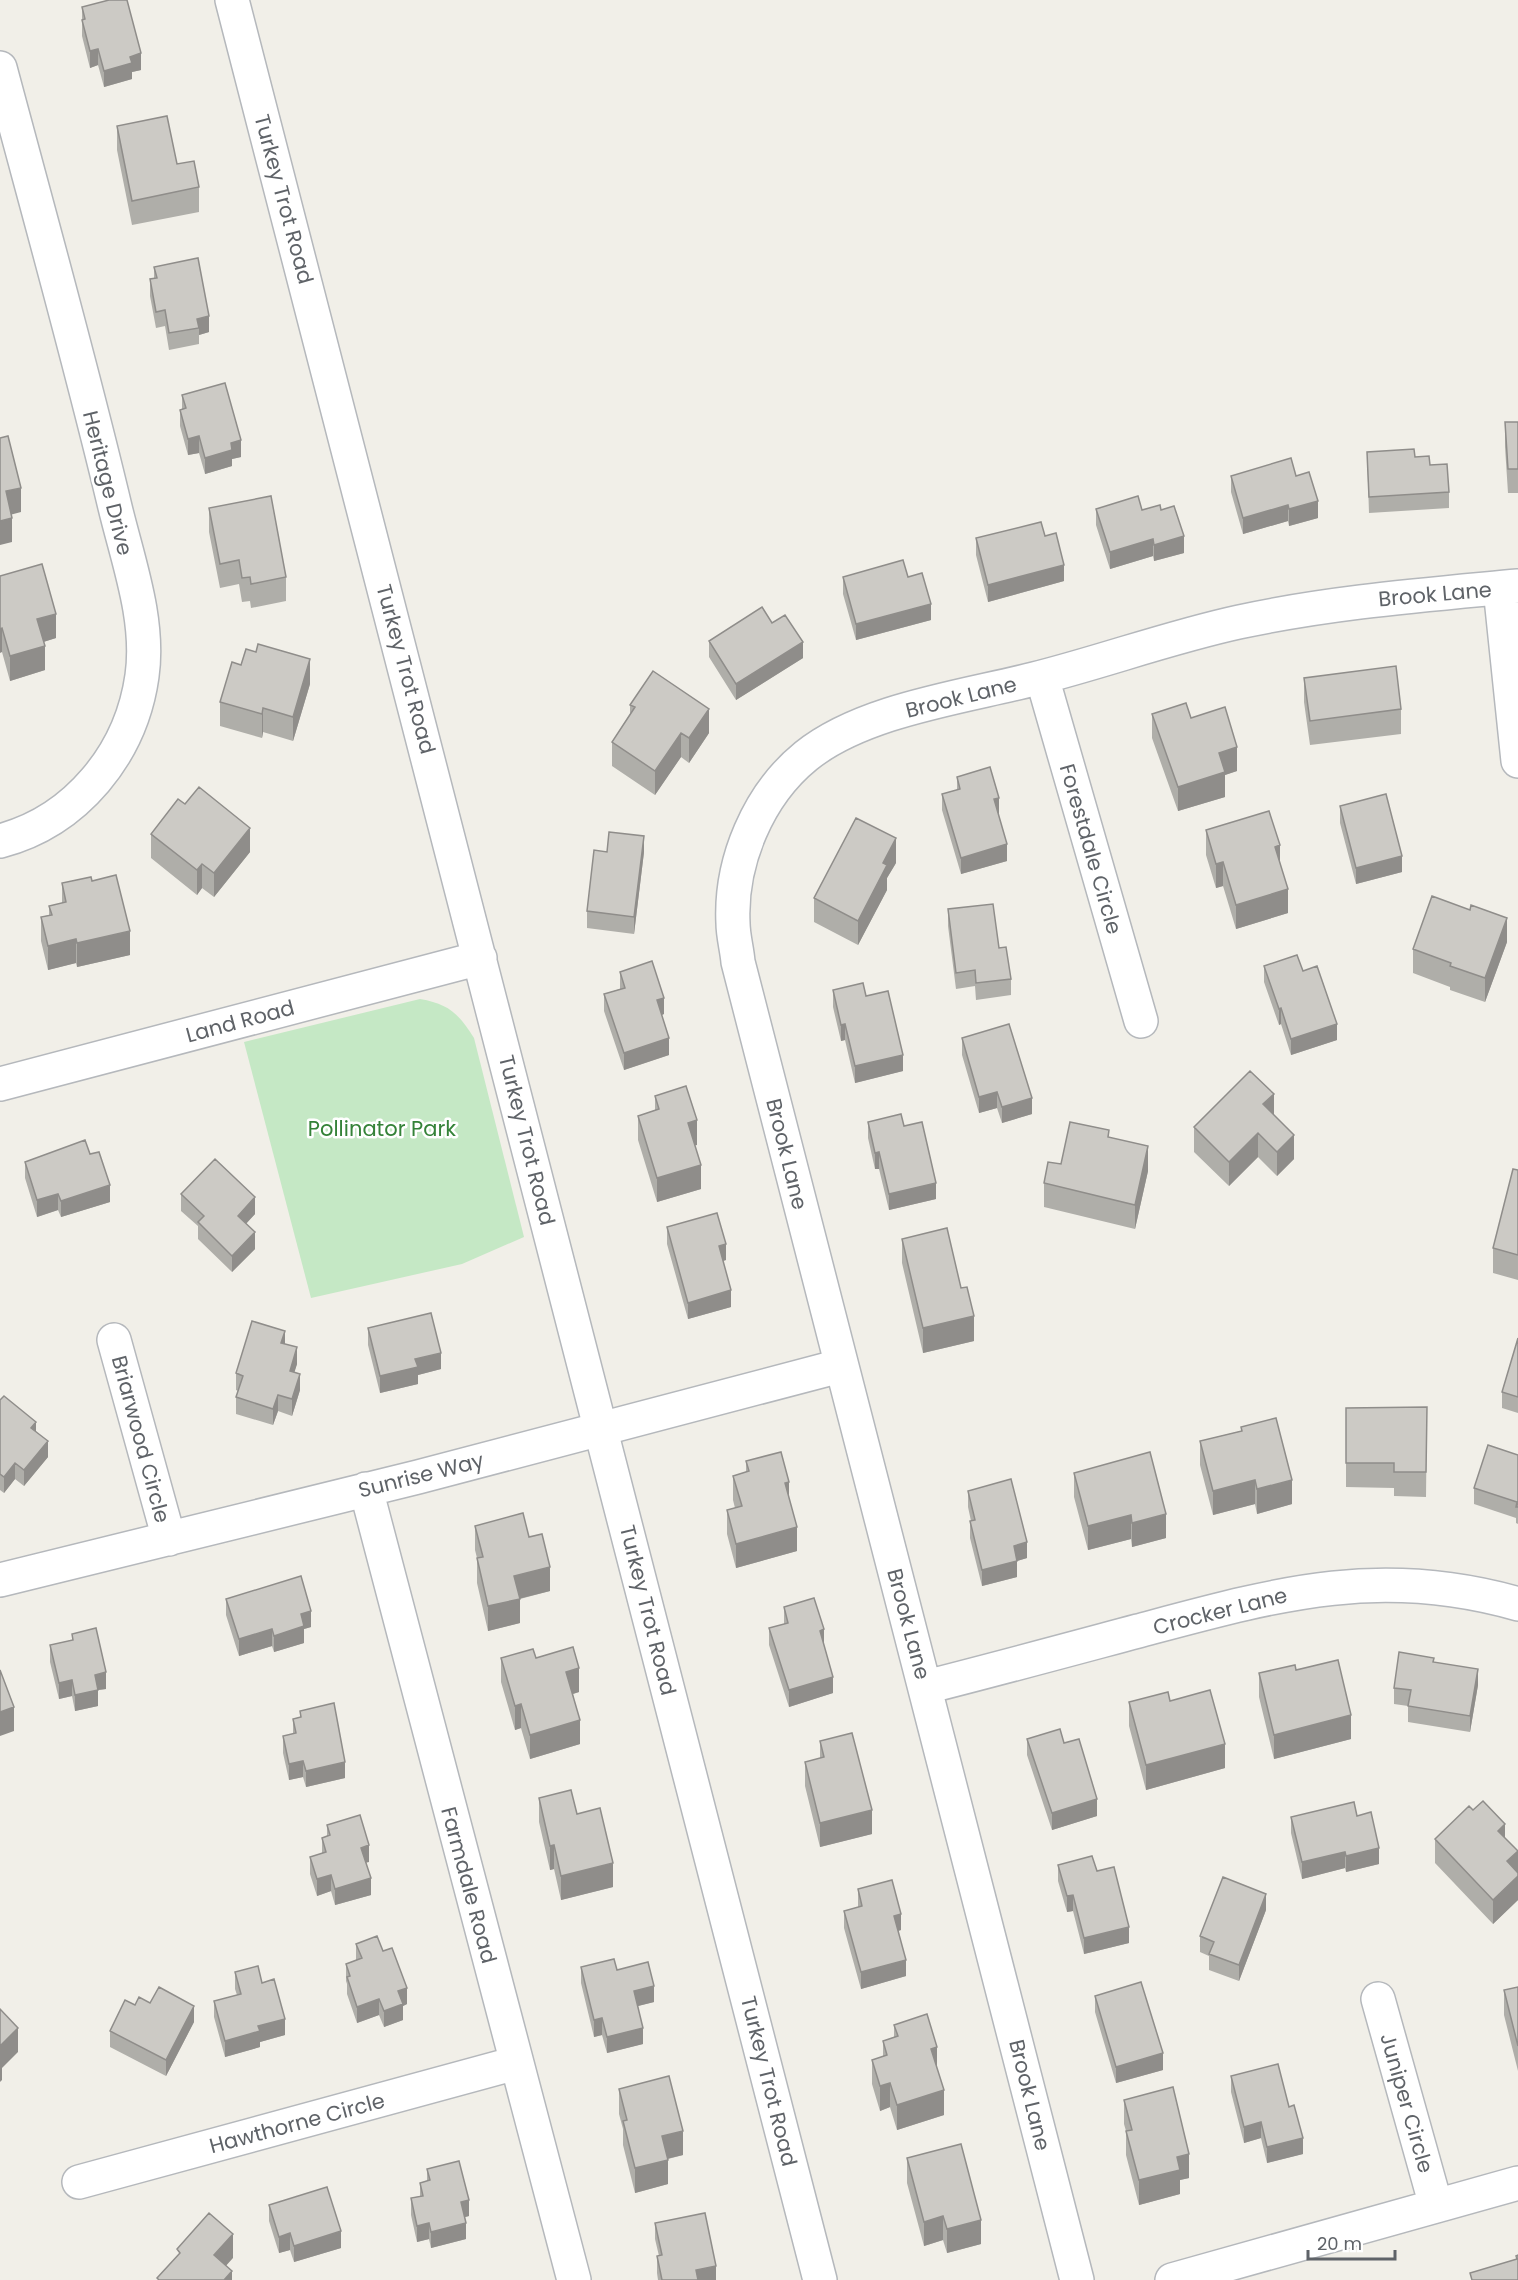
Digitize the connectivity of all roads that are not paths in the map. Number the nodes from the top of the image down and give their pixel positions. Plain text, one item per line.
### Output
1 (232, 0) edge
2 (0, 68) edge
3 (1509, 587) edge
4 (1042, 677) junction
5 (1518, 761) edge
6 (0, 841) edge
7 (480, 958) junction
8 (1141, 1022) dead end
9 (0, 1084) edge
10 (114, 1340) dead end
11 (840, 1366) junction
12 (602, 1430) junction
13 (366, 1489) junction
14 (169, 1539) junction
15 (0, 1580) edge
16 (1518, 1604) edge
17 (926, 1687) junction
18 (1378, 1999) dead end
19 (516, 2063) junction
20 (79, 2182) dead end
21 (1518, 2183) edge
22 (1436, 2206) junction
23 (574, 2280) edge
24 (820, 2280) edge
25 (1077, 2280) edge
26 (1172, 2280) edge

1 - 7 street, Turkey Trot Road
2 - 6 street, Heritage Drive
3 - 4 street, Brook Lane
3 - 5 street
4 - 8 street, Forestdale Circle
4 - 11 street, Brook Lane
7 - 9 street, Land Road
7 - 12 street, Turkey Trot Road
10 - 14 street, Briarwood Circle
11 - 12 street, Sunrise Way
11 - 17 street, Brook Lane
12 - 13 street, Sunrise Way
12 - 24 street, Turkey Trot Road
13 - 14 street, Sunrise Way
13 - 19 street, Farmdale Road
14 - 15 street, Sunrise Way
16 - 17 street, Crocker Lane
17 - 25 street, Brook Lane
18 - 22 street, Juniper Circle
19 - 20 street, Hawthorne Circle
19 - 23 street, Farmdale Road
21 - 22 street
22 - 26 street

